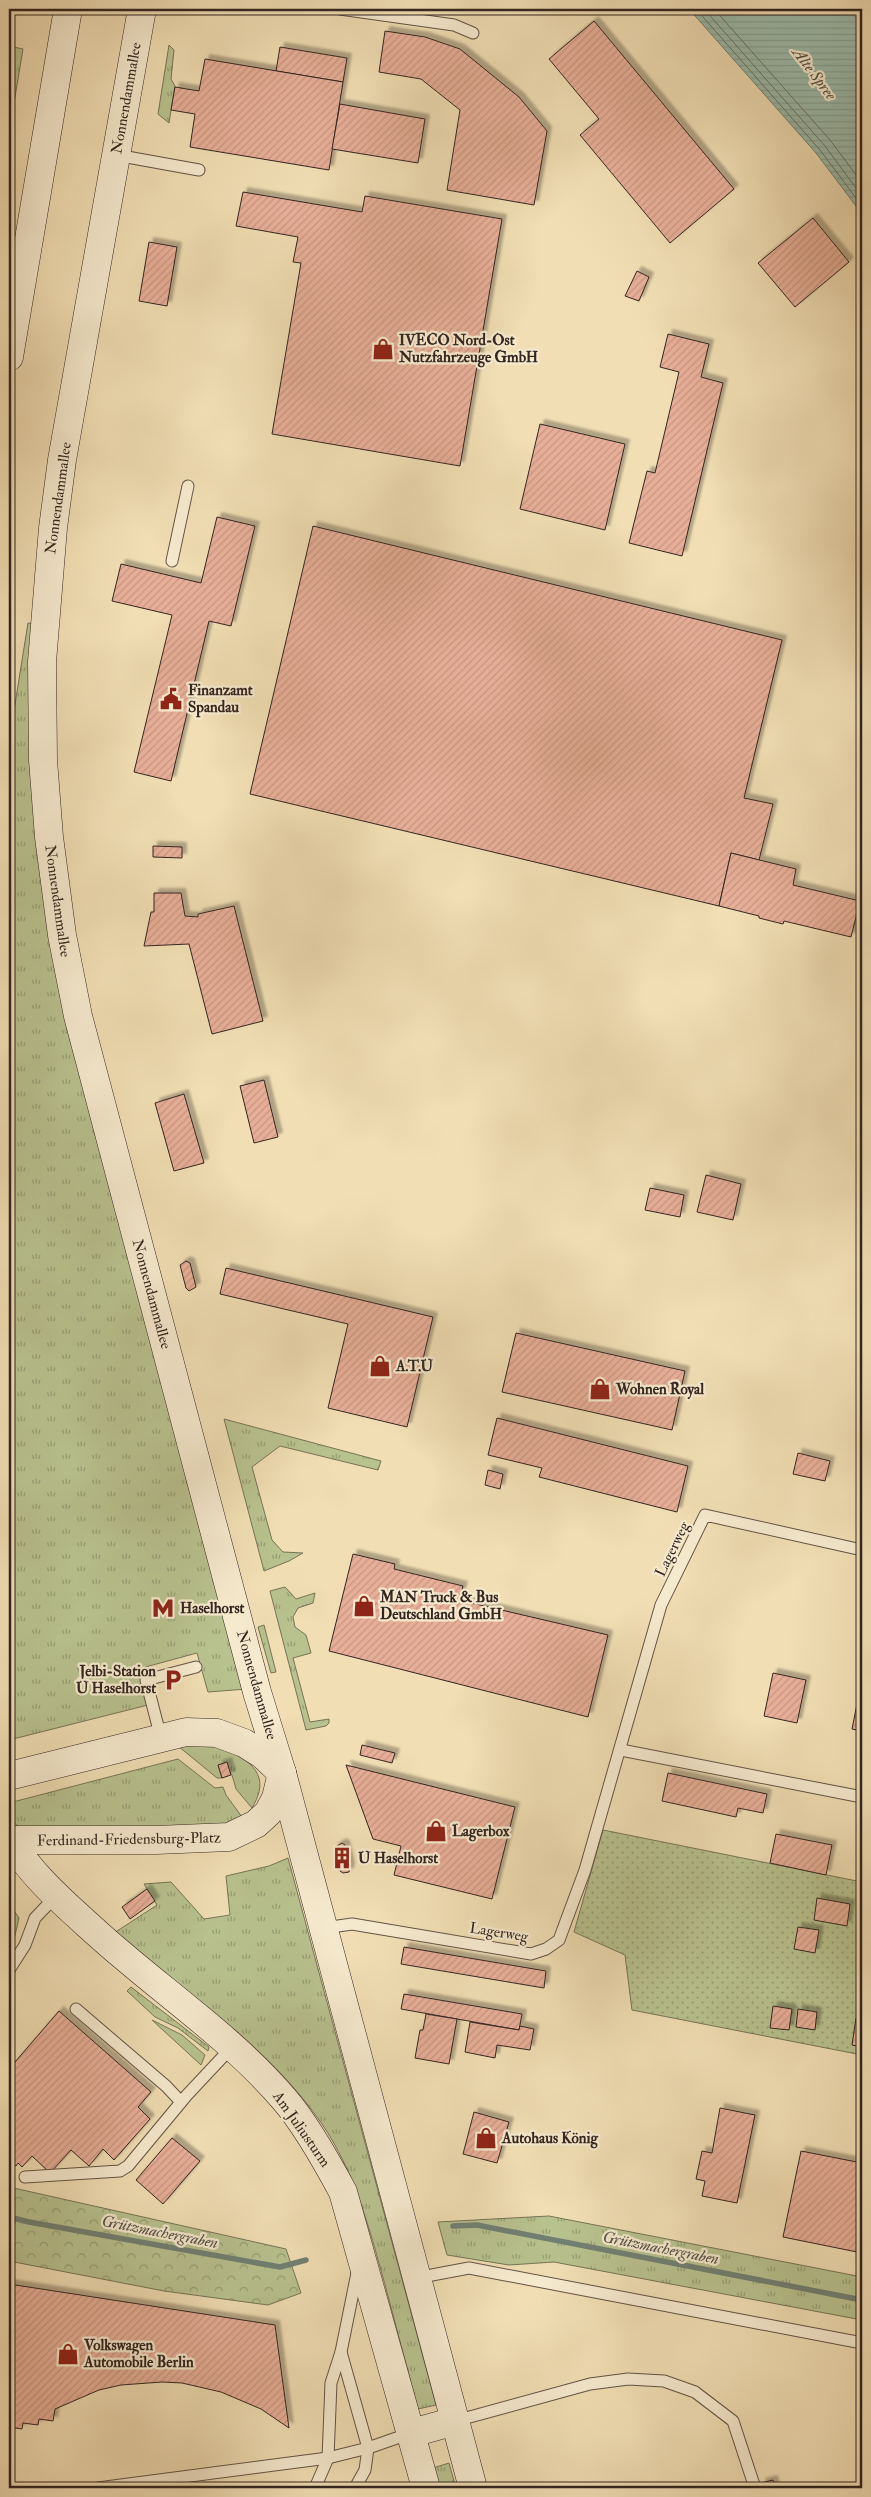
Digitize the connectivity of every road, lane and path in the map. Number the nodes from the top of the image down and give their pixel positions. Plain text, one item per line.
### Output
1 (68, 9) edge
2 (142, 9) edge
3 (340, 9) edge
4 (473, 33) dead end
5 (116, 155) junction
6 (199, 170) dead end
7 (9, 357) edge
8 (188, 486) dead end
9 (172, 561) dead end
10 (862, 1550) edge
11 (196, 1667) dead end
12 (161, 1738) junction
13 (621, 1750) junction
14 (282, 1773) junction
15 (9, 1776) edge
16 (862, 1797) edge
17 (9, 1839) edge
18 (56, 1896) junction
19 (324, 1928) junction
20 (9, 1970) edge
21 (76, 2009) dead end
22 (232, 2047) junction
23 (181, 2102) junction
24 (25, 2178) dead end
25 (360, 2249) junction
26 (416, 2278) junction
27 (862, 2343) edge
28 (342, 2352) junction
29 (455, 2422) junction
30 (412, 2433) junction
31 (368, 2448) junction
32 (328, 2458) junction
33 (98, 2488) edge
34 (315, 2488) edge
35 (356, 2488) edge
36 (426, 2488) edge
37 (473, 2488) edge
38 (755, 2488) edge

1 - 7 main road
2 - 5 main road, Nonnendammallee
3 - 4 lane
5 - 6 lane
5 - 14 main road, Nonnendammallee
8 - 9 lane
10 - 13 lane, Lagerweg
11 - 12 lane
12 - 14 main road
12 - 15 main road
13 - 16 lane
13 - 19 lane, Lagerweg
14 - 17 main road, Ferdinand-Friedensburg-Platz
14 - 19 main road
17 - 18 main road, Am Juliusturm
18 - 20 lane
18 - 22 main road, Am Juliusturm
19 - 26 main road
21 - 23 lane
22 - 23 lane
22 - 25 main road, Am Juliusturm
23 - 24 lane
25 - 28 lane
25 - 30 main road, Am Juliusturm
26 - 27 lane
26 - 29 main road
28 - 31 lane
28 - 32 lane
29 - 30 main road
29 - 37 main road
29 - 38 lane
30 - 31 lane
30 - 36 main road, Am Juliusturm
31 - 32 lane
31 - 35 lane
32 - 33 lane
32 - 34 lane

